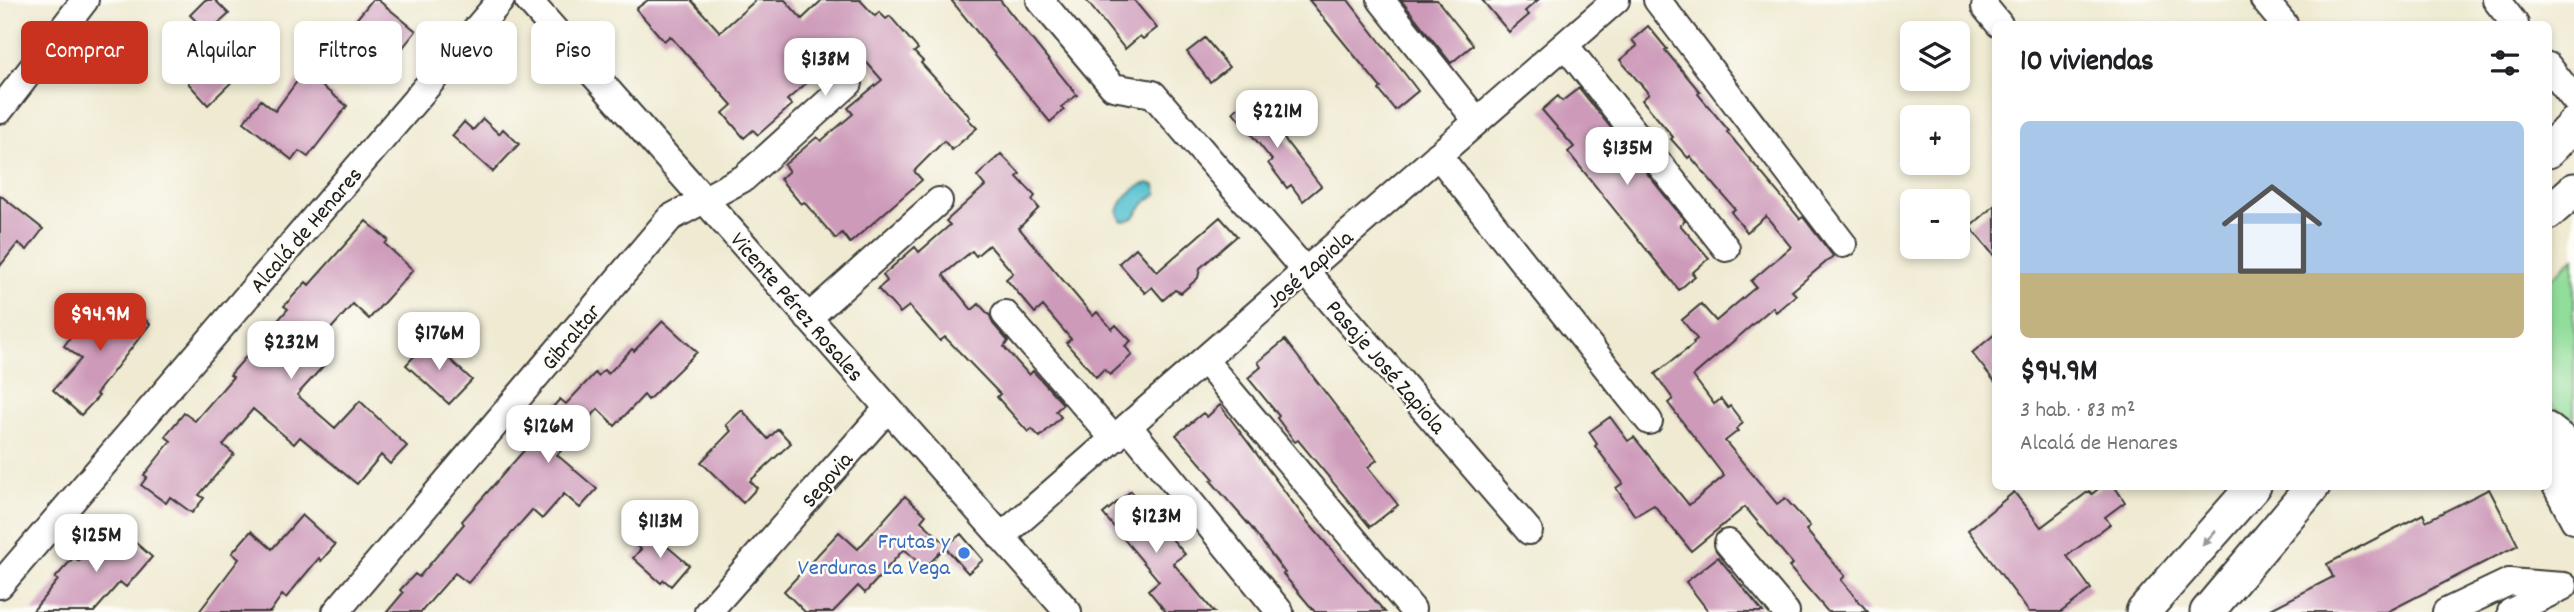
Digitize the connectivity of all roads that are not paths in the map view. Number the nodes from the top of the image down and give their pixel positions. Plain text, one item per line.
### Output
1 (85, 0) edge
2 (501, 0) edge
3 (528, 0) edge
4 (1040, 0) edge
5 (1381, 0) edge
6 (1657, 0) edge
7 (2264, 0) edge
8 (2496, 0) edge
9 (1607, 3) edge
10 (2282, 21) edge
11 (2513, 21) edge
12 (1565, 45) junction
13 (2552, 78) edge
14 (849, 83) dead end
15 (0, 110) edge
16 (1477, 121) junction
17 (2568, 126) edge
18 (1438, 155) junction
19 (2574, 191) edge
20 (704, 199) junction
21 (939, 201) dead end
22 (2552, 210) edge
23 (2574, 212) edge
24 (2552, 231) edge
25 (1843, 244) dead end
26 (1726, 248) dead end
27 (1305, 272) junction
28 (1005, 314) dead end
29 (808, 318) junction
30 (1204, 360) junction
31 (888, 408) junction
32 (1649, 421) dead end
33 (2552, 429) edge
34 (1121, 433) junction
35 (2574, 446) edge
36 (2552, 451) edge
37 (2552, 479) edge
38 (2574, 482) edge
39 (2250, 490) edge
40 (2310, 490) edge
41 (2574, 520) edge
42 (1529, 531) dead end
43 (1002, 537) junction
44 (1728, 542) dead end
45 (2569, 582) edge
46 (0, 584) edge
47 (1412, 609) dead end
48 (336, 612) edge
49 (709, 612) edge
50 (1068, 612) edge
51 (1280, 612) edge
52 (1786, 612) edge
53 (2143, 612) edge
54 (2207, 612) edge
55 (2446, 612) edge
56 (2511, 612) edge

1 - 15 street
2 - 46 street, Alcalá de Henares
3 - 20 street, Vicente Pérez Rosales
4 - 27 street, Pasaje José Zapiola
5 - 16 street
6 - 25 street
7 - 10 street
8 - 11 street
9 - 12 street, José Zapiola
12 - 16 street, José Zapiola
12 - 26 street
13 - 17 street
14 - 20 street, Gibraltar
16 - 18 street, José Zapiola
18 - 27 street, José Zapiola
18 - 32 street
19 - 22 main road
20 - 29 street, Vicente Pérez Rosales
20 - 48 street, Gibraltar
21 - 29 street
23 - 24 main road
27 - 30 street, José Zapiola
27 - 42 street, Pasaje José Zapiola
28 - 34 street
29 - 31 street, Vicente Pérez Rosales
30 - 34 street, José Zapiola
30 - 47 street
31 - 43 street, Vicente Pérez Rosales
31 - 49 street, Segovia
33 - 35 street
34 - 43 street, José Zapiola
34 - 51 street
36 - 38 street
37 - 41 street
39 -> 53 main road
40 - 54 main road
43 - 50 street, Vicente Pérez Rosales
44 - 52 street
45 - 55 street
45 - 56 street

